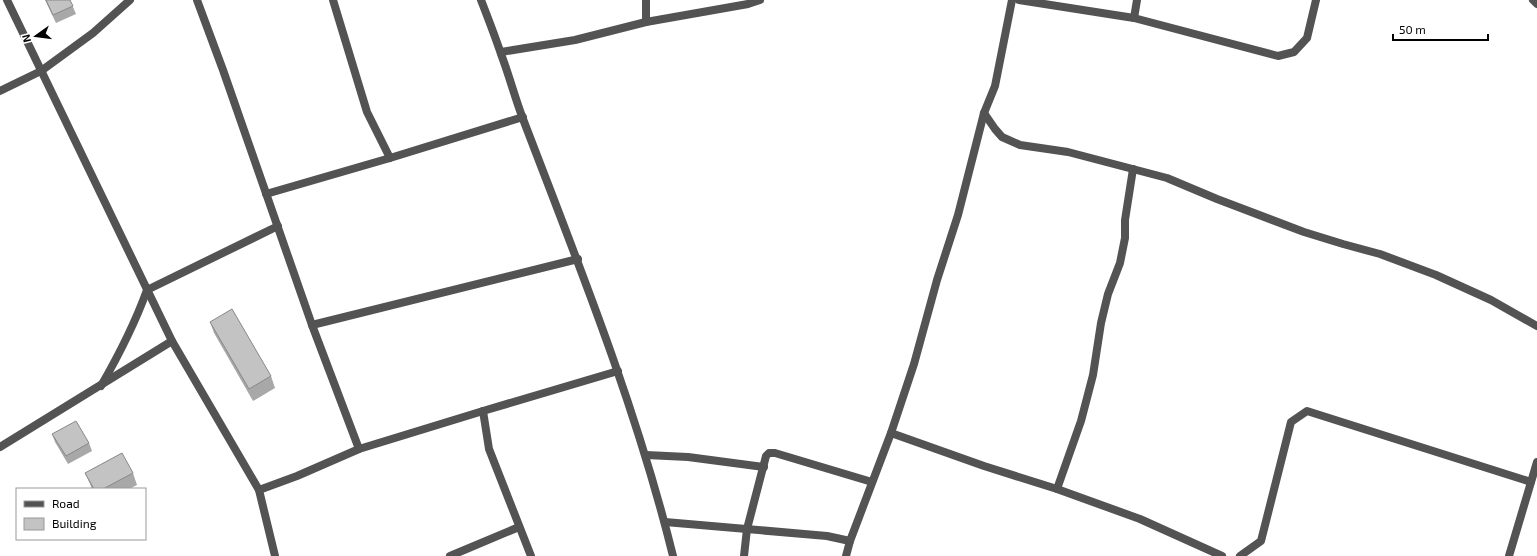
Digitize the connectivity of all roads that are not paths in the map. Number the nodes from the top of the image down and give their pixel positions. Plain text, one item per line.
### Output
1 (7, 0) edge
2 (130, 0) edge
3 (197, 0) edge
4 (334, 0) edge
5 (481, 0) edge
6 (646, 0) edge
7 (760, 0) edge
8 (1012, 0) edge
9 (1019, 0) edge
10 (1137, 0) edge
11 (1316, 0) edge
12 (1533, 0) edge
13 (1537, 4) edge
14 (1134, 18) junction
15 (646, 22) junction
16 (501, 52) junction
17 (41, 71) junction
18 (0, 91) edge
19 (984, 113) junction
20 (523, 117) junction
21 (390, 158) junction
22 (1133, 168) junction
23 (266, 194) junction
24 (278, 226) junction
25 (578, 259) junction
26 (147, 290) junction
27 (312, 325) junction
28 (1537, 326) edge
29 (172, 341) junction
30 (618, 371) junction
31 (101, 386) junction
32 (483, 410) junction
33 (891, 433) junction
34 (0, 447) edge
35 (359, 449) junction
36 (646, 455) junction
37 (1537, 462) edge
38 (764, 467) junction
39 (872, 482) junction
40 (1531, 482) junction
41 (1057, 489) junction
42 (259, 490) junction
43 (665, 522) junction
44 (519, 527) junction
45 (747, 529) junction
46 (850, 541) junction
47 (275, 556) edge
48 (450, 556) edge
49 (531, 556) edge
50 (673, 556) edge
51 (744, 556) edge
52 (846, 556) edge
53 (1222, 556) edge
54 (1240, 556) edge
55 (1509, 556) edge

1 - 17 street
2 - 17 street
3 - 23 street
4 - 21 street
5 - 16 street
6 - 15 street
7 - 15 street
8 - 19 street
9 - 14 street
10 - 14 street
11 - 14 street
12 - 13 street
15 - 16 street
16 - 20 street
17 - 18 street
17 - 26 street
19 - 22 street
19 - 33 street
20 - 21 street
20 - 25 street
21 - 23 street
22 - 28 street
22 - 41 street
23 - 24 street
24 - 26 street
24 - 27 street
25 - 27 street
25 - 30 street
26 - 29 street
26 - 31 street
27 - 35 street
29 - 31 street
29 - 42 street
30 - 32 street
30 - 36 street
31 - 34 street
32 - 35 street
32 - 44 street
33 - 39 street
33 - 41 street
35 - 42 street
36 - 38 street
36 - 43 street
37 - 40 street
38 - 39 street
38 - 45 street
39 - 46 street
40 - 54 street
40 - 55 street
41 - 53 street
42 - 47 street
43 - 45 street
43 - 50 street
44 - 48 street
44 - 49 street
45 - 46 street
45 - 51 street
46 - 52 street

